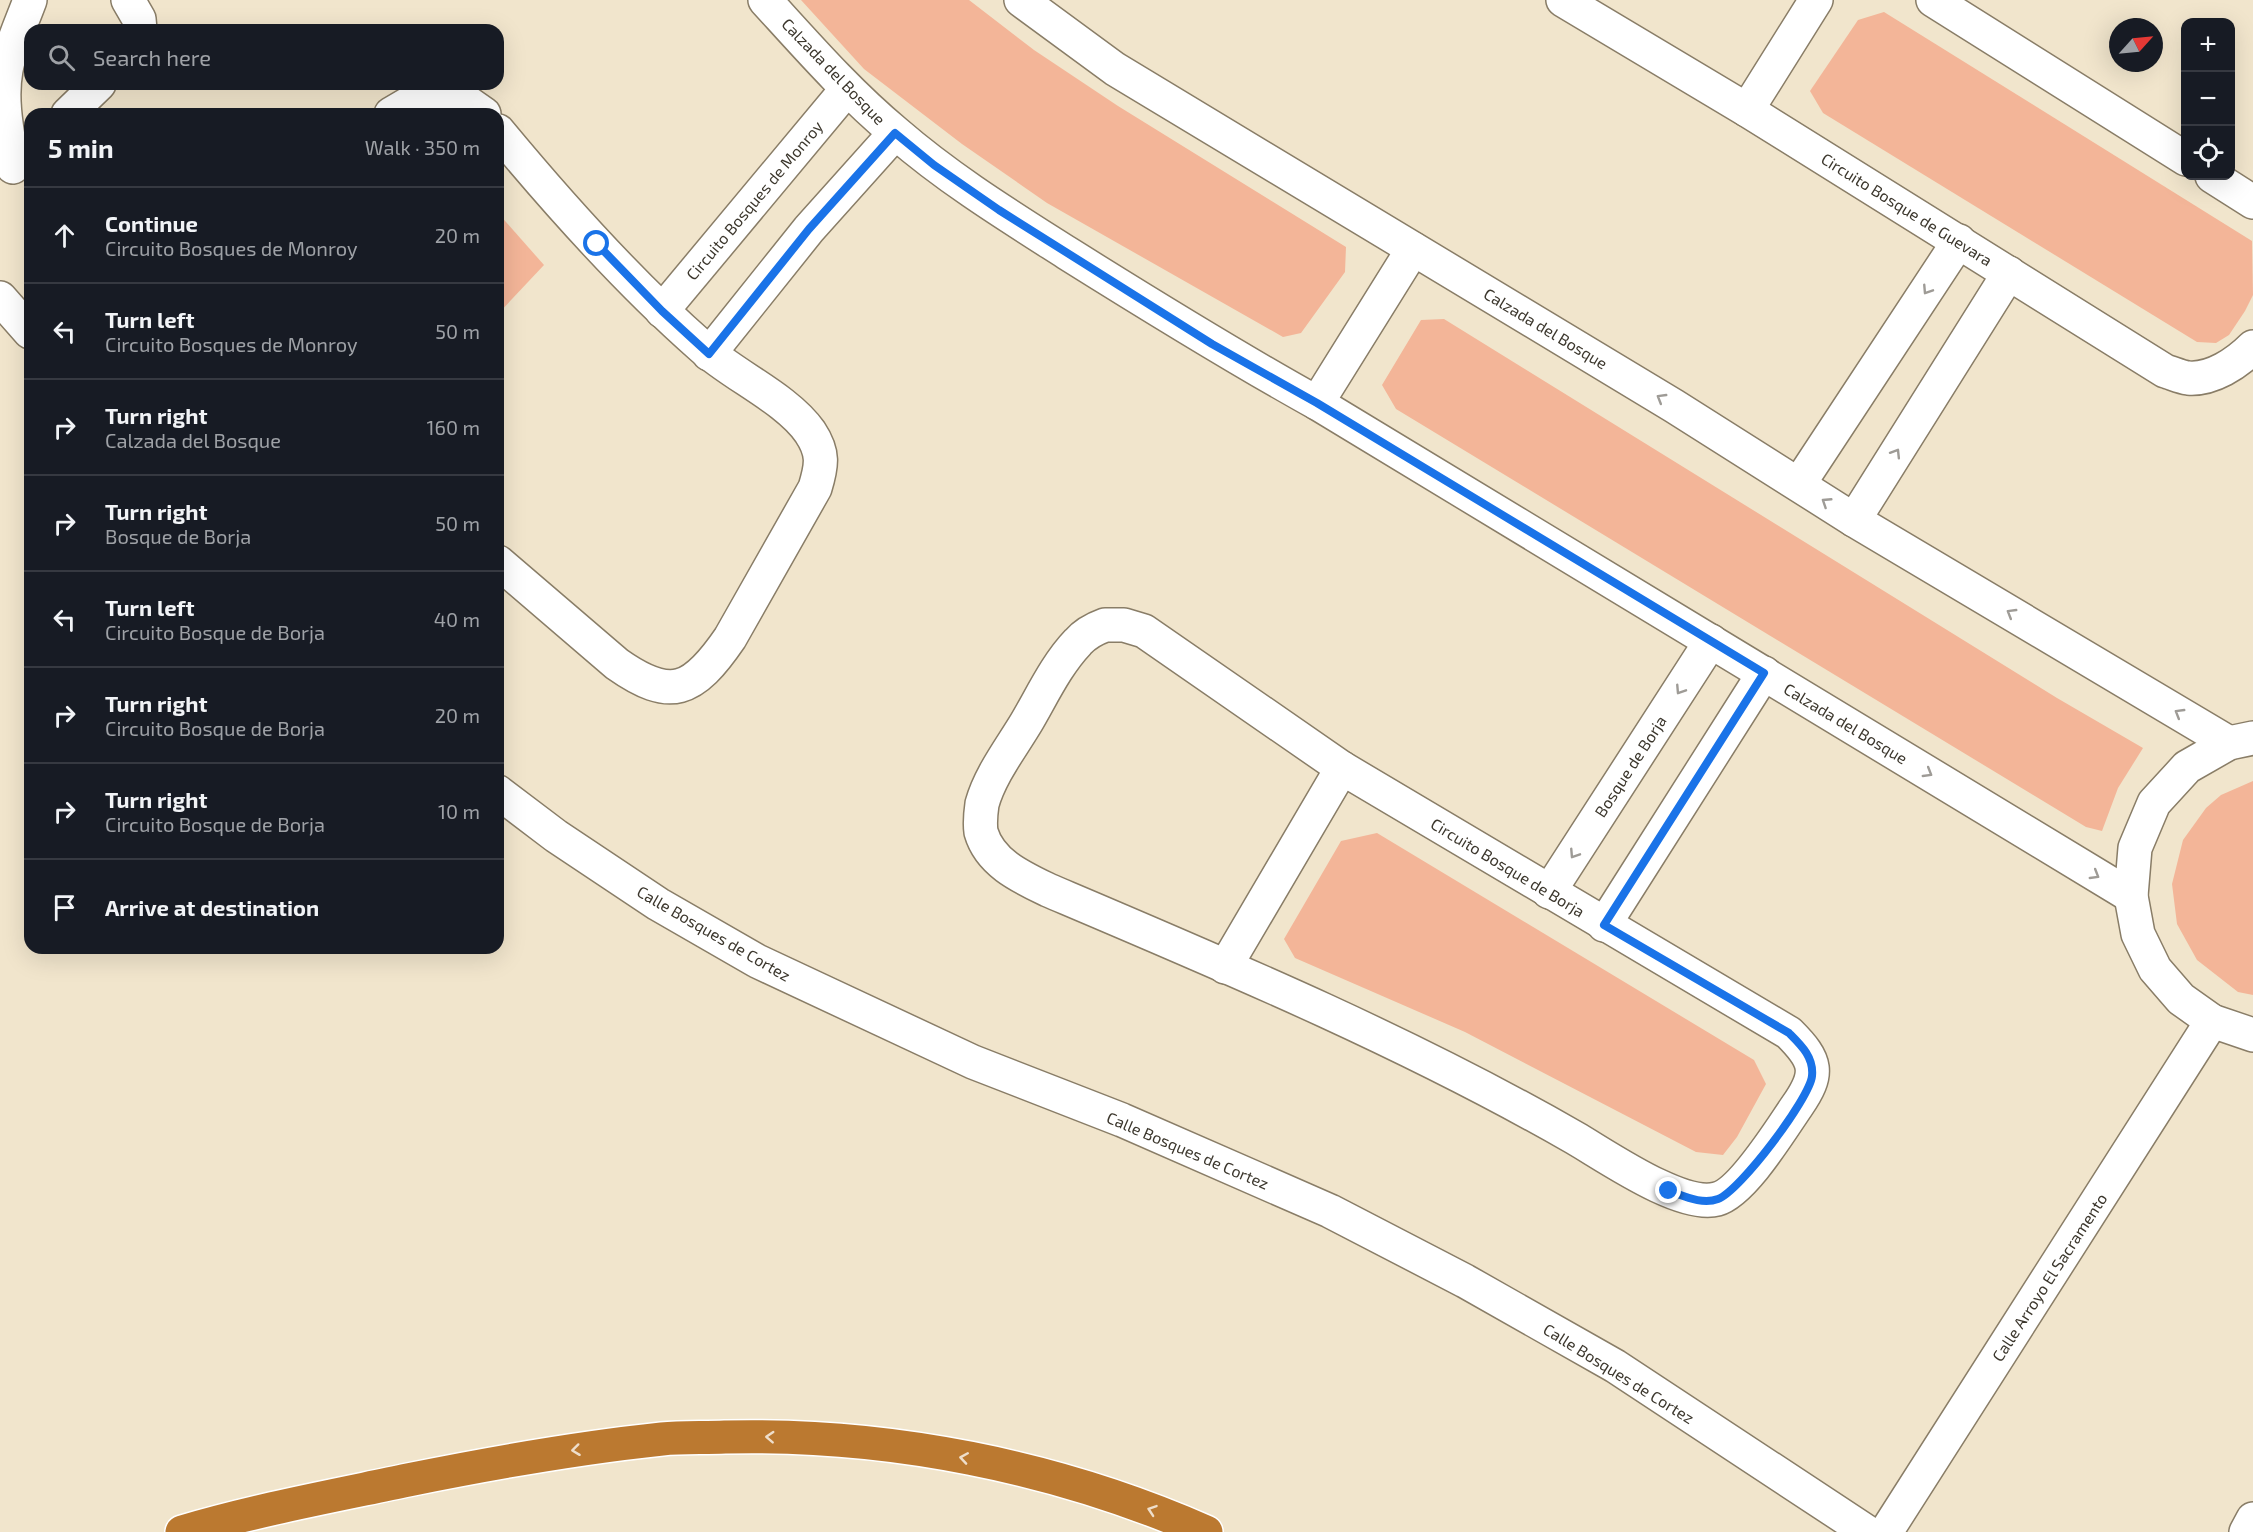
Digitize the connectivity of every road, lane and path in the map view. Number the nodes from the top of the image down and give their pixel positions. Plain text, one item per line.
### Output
1 (30, 0) edge
2 (128, 0) edge
3 (765, 0) edge
4 (1021, 0) edge
5 (1563, 0) edge
6 (1816, 0) edge
7 (1933, 0) edge
8 (139, 24) edge
9 (847, 89) junction
10 (93, 90) edge
11 (74, 108) edge
12 (401, 108) edge
13 (475, 108) edge
14 (1747, 110) junction
15 (895, 133) junction
16 (504, 138) edge
17 (2181, 156) edge
18 (14, 165) edge
19 (2218, 180) edge
20 (2253, 202) edge
21 (1959, 241) junction
22 (1413, 249) junction
23 (2009, 273) junction
24 (0, 298) edge
25 (662, 311) junction
26 (24, 325) edge
27 (2253, 347) edge
28 (709, 354) junction
29 (1317, 403) junction
30 (1799, 484) junction
31 (1854, 520) junction
32 (504, 567) edge
33 (1711, 641) junction
34 (1764, 673) junction
35 (2241, 740) edge
36 (1342, 768) junction
37 (504, 797) edge
38 (1549, 892) junction
39 (2131, 896) junction
40 (1604, 925) junction
41 (1225, 967) junction
42 (2212, 1021) junction
43 (2253, 1035) edge
44 (2253, 1519) edge
45 (182, 1532) edge
46 (1206, 1532) edge
47 (1868, 1532) edge
48 (1886, 1532) edge
49 (2246, 1532) edge

1 - 18 street
2 - 8 street
3 - 9 street, Calzada del Bosque
4 - 22 street, Calzada del Bosque
5 - 14 street, Circuito Bosque de Guevara
6 - 14 street
7 - 17 street
9 - 15 street, Calzada del Bosque
9 - 25 street, Circuito Bosques de Monroy
10 - 11 street
12 - 13 street
14 - 21 street, Circuito Bosque de Guevara
15 - 28 street
15 - 29 street, Calzada del Bosque
16 - 25 street
19 - 20 street
21 - 23 street, Circuito Bosque de Guevara
21 -> 30 street
22 - 29 street
30 -> 22 street, Calzada del Bosque
23 - 27 street, Circuito Bosque de Guevara
31 -> 23 street
24 - 26 street
25 - 28 street
28 - 32 street
29 - 33 street, Calzada del Bosque
31 -> 30 street, Calzada del Bosque
35 -> 31 street, Calzada del Bosque
33 - 34 street, Calzada del Bosque
33 -> 38 street, Bosque de Borja
34 -> 39 street, Calzada del Bosque
34 - 40 street
35 - 39 street
36 - 38 street, Circuito Bosque de Borja
36 - 41 street
36 - 41 street, Circuito Bosque de Borja
37 - 47 street, Calle Bosques de Cortez
38 - 40 street, Circuito Bosque de Borja
39 - 42 street
40 - 41 street, Circuito Bosque de Borja
42 - 43 street
42 - 48 street, Calle Arroyo El Sacramento
44 - 49 street
46 -> 45 highway

